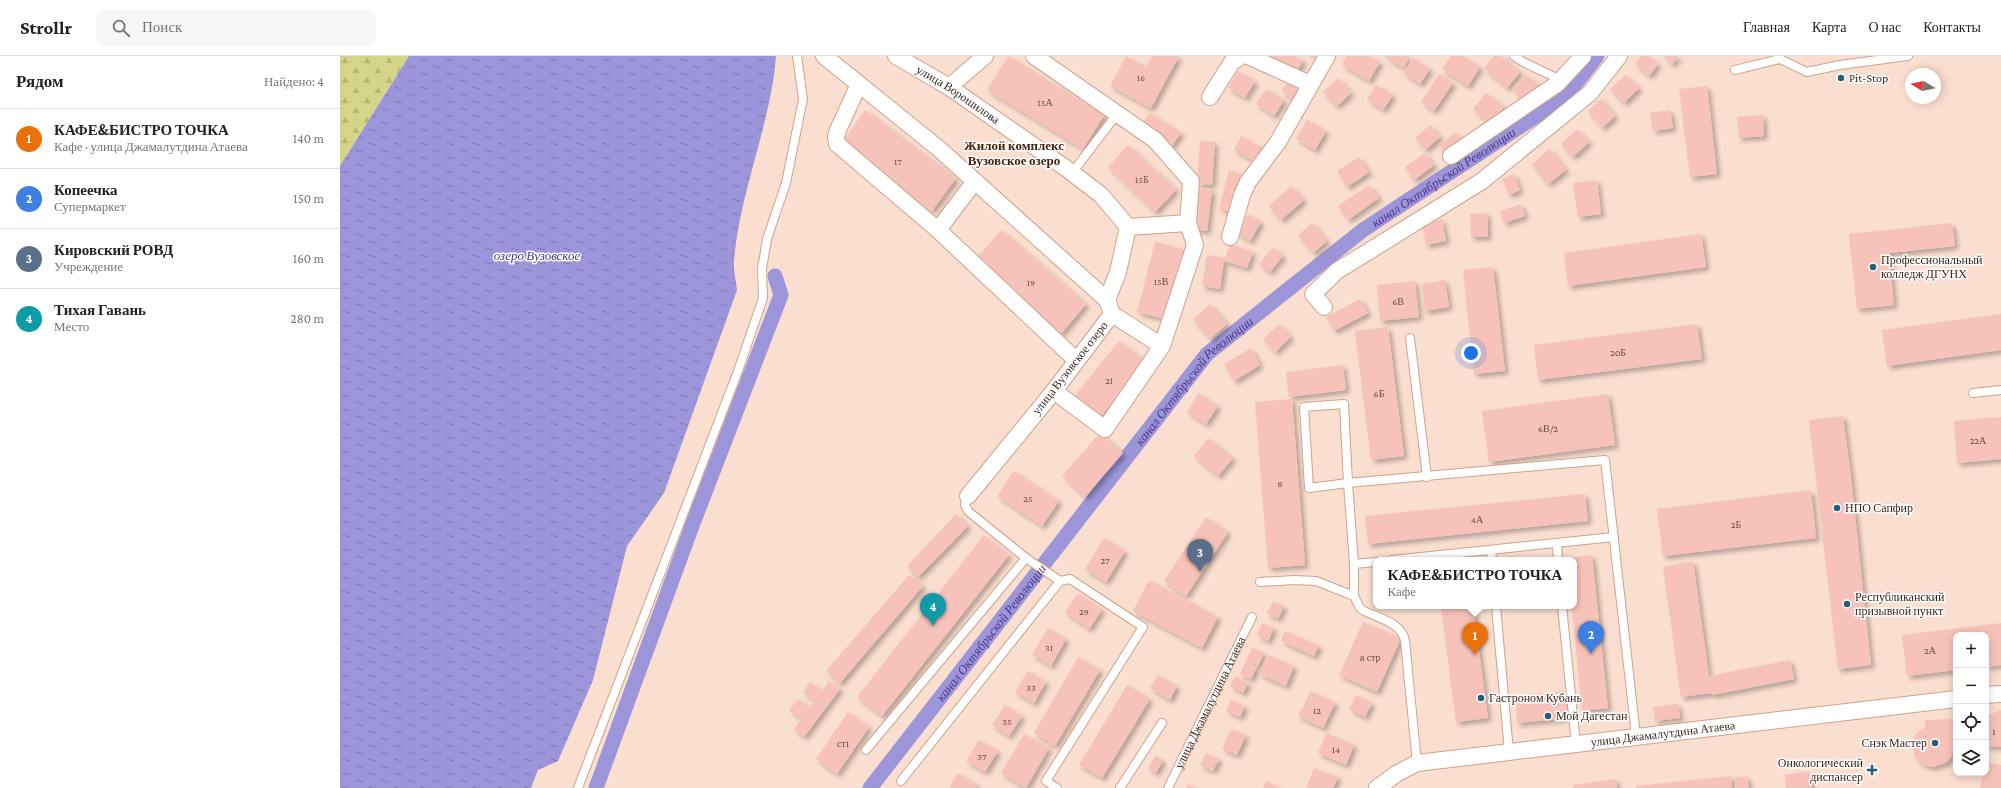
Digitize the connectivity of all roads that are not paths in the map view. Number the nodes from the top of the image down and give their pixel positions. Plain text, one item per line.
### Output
1 (797, 56) edge
2 (824, 56) edge
3 (896, 56) edge
4 (985, 56) edge
5 (1034, 56) edge
6 (1248, 56) edge
7 (1327, 56) edge
8 (1514, 56) edge
9 (1583, 56) edge
10 (1619, 56) edge
11 (1908, 56) edge
12 (1231, 58) edge
13 (1735, 70) dead end
14 (1561, 80) junction
15 (859, 84) junction
16 (1310, 84) junction
17 (949, 87) junction
18 (1210, 97) dead end
19 (1117, 114) junction
20 (1451, 156) dead end
21 (1072, 173) junction
22 (975, 181) junction
23 (1188, 223) junction
24 (1128, 227) junction
25 (938, 230) junction
26 (1230, 237) dead end
27 (1109, 307) junction
28 (1324, 307) dead end
29 (1410, 338) dead end
30 (1162, 346) junction
31 (1076, 360) junction
32 (2001, 390) edge
33 (1054, 391) junction
34 (1973, 393) dead end
35 (1427, 477) junction
36 (1348, 483) junction
37 (968, 496) joint
38 (1614, 537) junction
39 (1557, 543) junction
40 (1491, 550) junction
41 (1422, 557) edge
42 (1492, 557) edge
43 (1558, 557) edge
44 (1026, 558) junction
45 (1373, 562) edge
46 (1354, 564) junction
47 (1060, 581) junction
48 (1260, 582) dead end
49 (1354, 596) junction
50 (1496, 609) edge
51 (1562, 609) edge
52 (1252, 617) dead end
53 (2001, 694) edge
54 (1989, 695) edge
55 (1953, 699) edge
56 (1162, 723) dead end
57 (1636, 736) junction
58 (1576, 745) junction
59 (866, 750) dead end
60 (1509, 752) junction
61 (1417, 763) junction
62 (901, 781) dead end
63 (578, 788) edge
64 (1056, 788) edge
65 (1120, 788) edge
66 (1168, 788) edge
67 (1377, 788) edge

1 - 63 lane
2 - 15 street
3 - 17 street, улица Ворошилова
4 - 17 street
5 - 19 street
6 - 16 street
7 - 16 street
8 - 14 lane
9 - 14 street
10 - 28 street
11 - 13 lane
12 - 18 street
14 - 20 street
15 - 22 street
15 - 25 street
16 - 26 street
17 - 21 street, улица Ворошилова
19 - 21 lane
19 - 23 street
21 - 24 street, улица Ворошилова
22 - 25 street
22 - 27 street
23 - 24 street
23 - 30 street
24 - 27 street, улица Вузовское озеро
25 - 31 street
27 - 30 street
27 - 31 street, улица Вузовское озеро
29 - 35 lane
30 - 33 street
31 - 33 street, улица Вузовское озеро
32 - 34 lane
33 - 37 street, улица Вузовское озеро
35 - 36 lane
35 - 38 lane
36 - 36 lane
36 - 46 lane
37 - 44 lane
38 - 39 lane
38 - 57 lane
39 - 40 lane
39 - 43 lane
40 - 41 lane
40 - 42 lane
44 - 47 lane
44 - 59 lane
45 - 46 lane
46 - 49 lane
47 - 62 lane
47 - 64 lane
48 - 49 lane
49 - 61 lane
50 - 60 lane
51 - 58 lane
52 - 66 lane, улица Джамалутдина Атаева
53 - 54 street
55 - 57 street, улица Джамалутдина Атаева
56 - 65 lane
57 - 58 street, улица Джамалутдина Атаева
58 - 60 street, улица Джамалутдина Атаева
60 - 61 street, улица Джамалутдина Атаева
61 - 67 street, улица Джамалутдина Атаева

